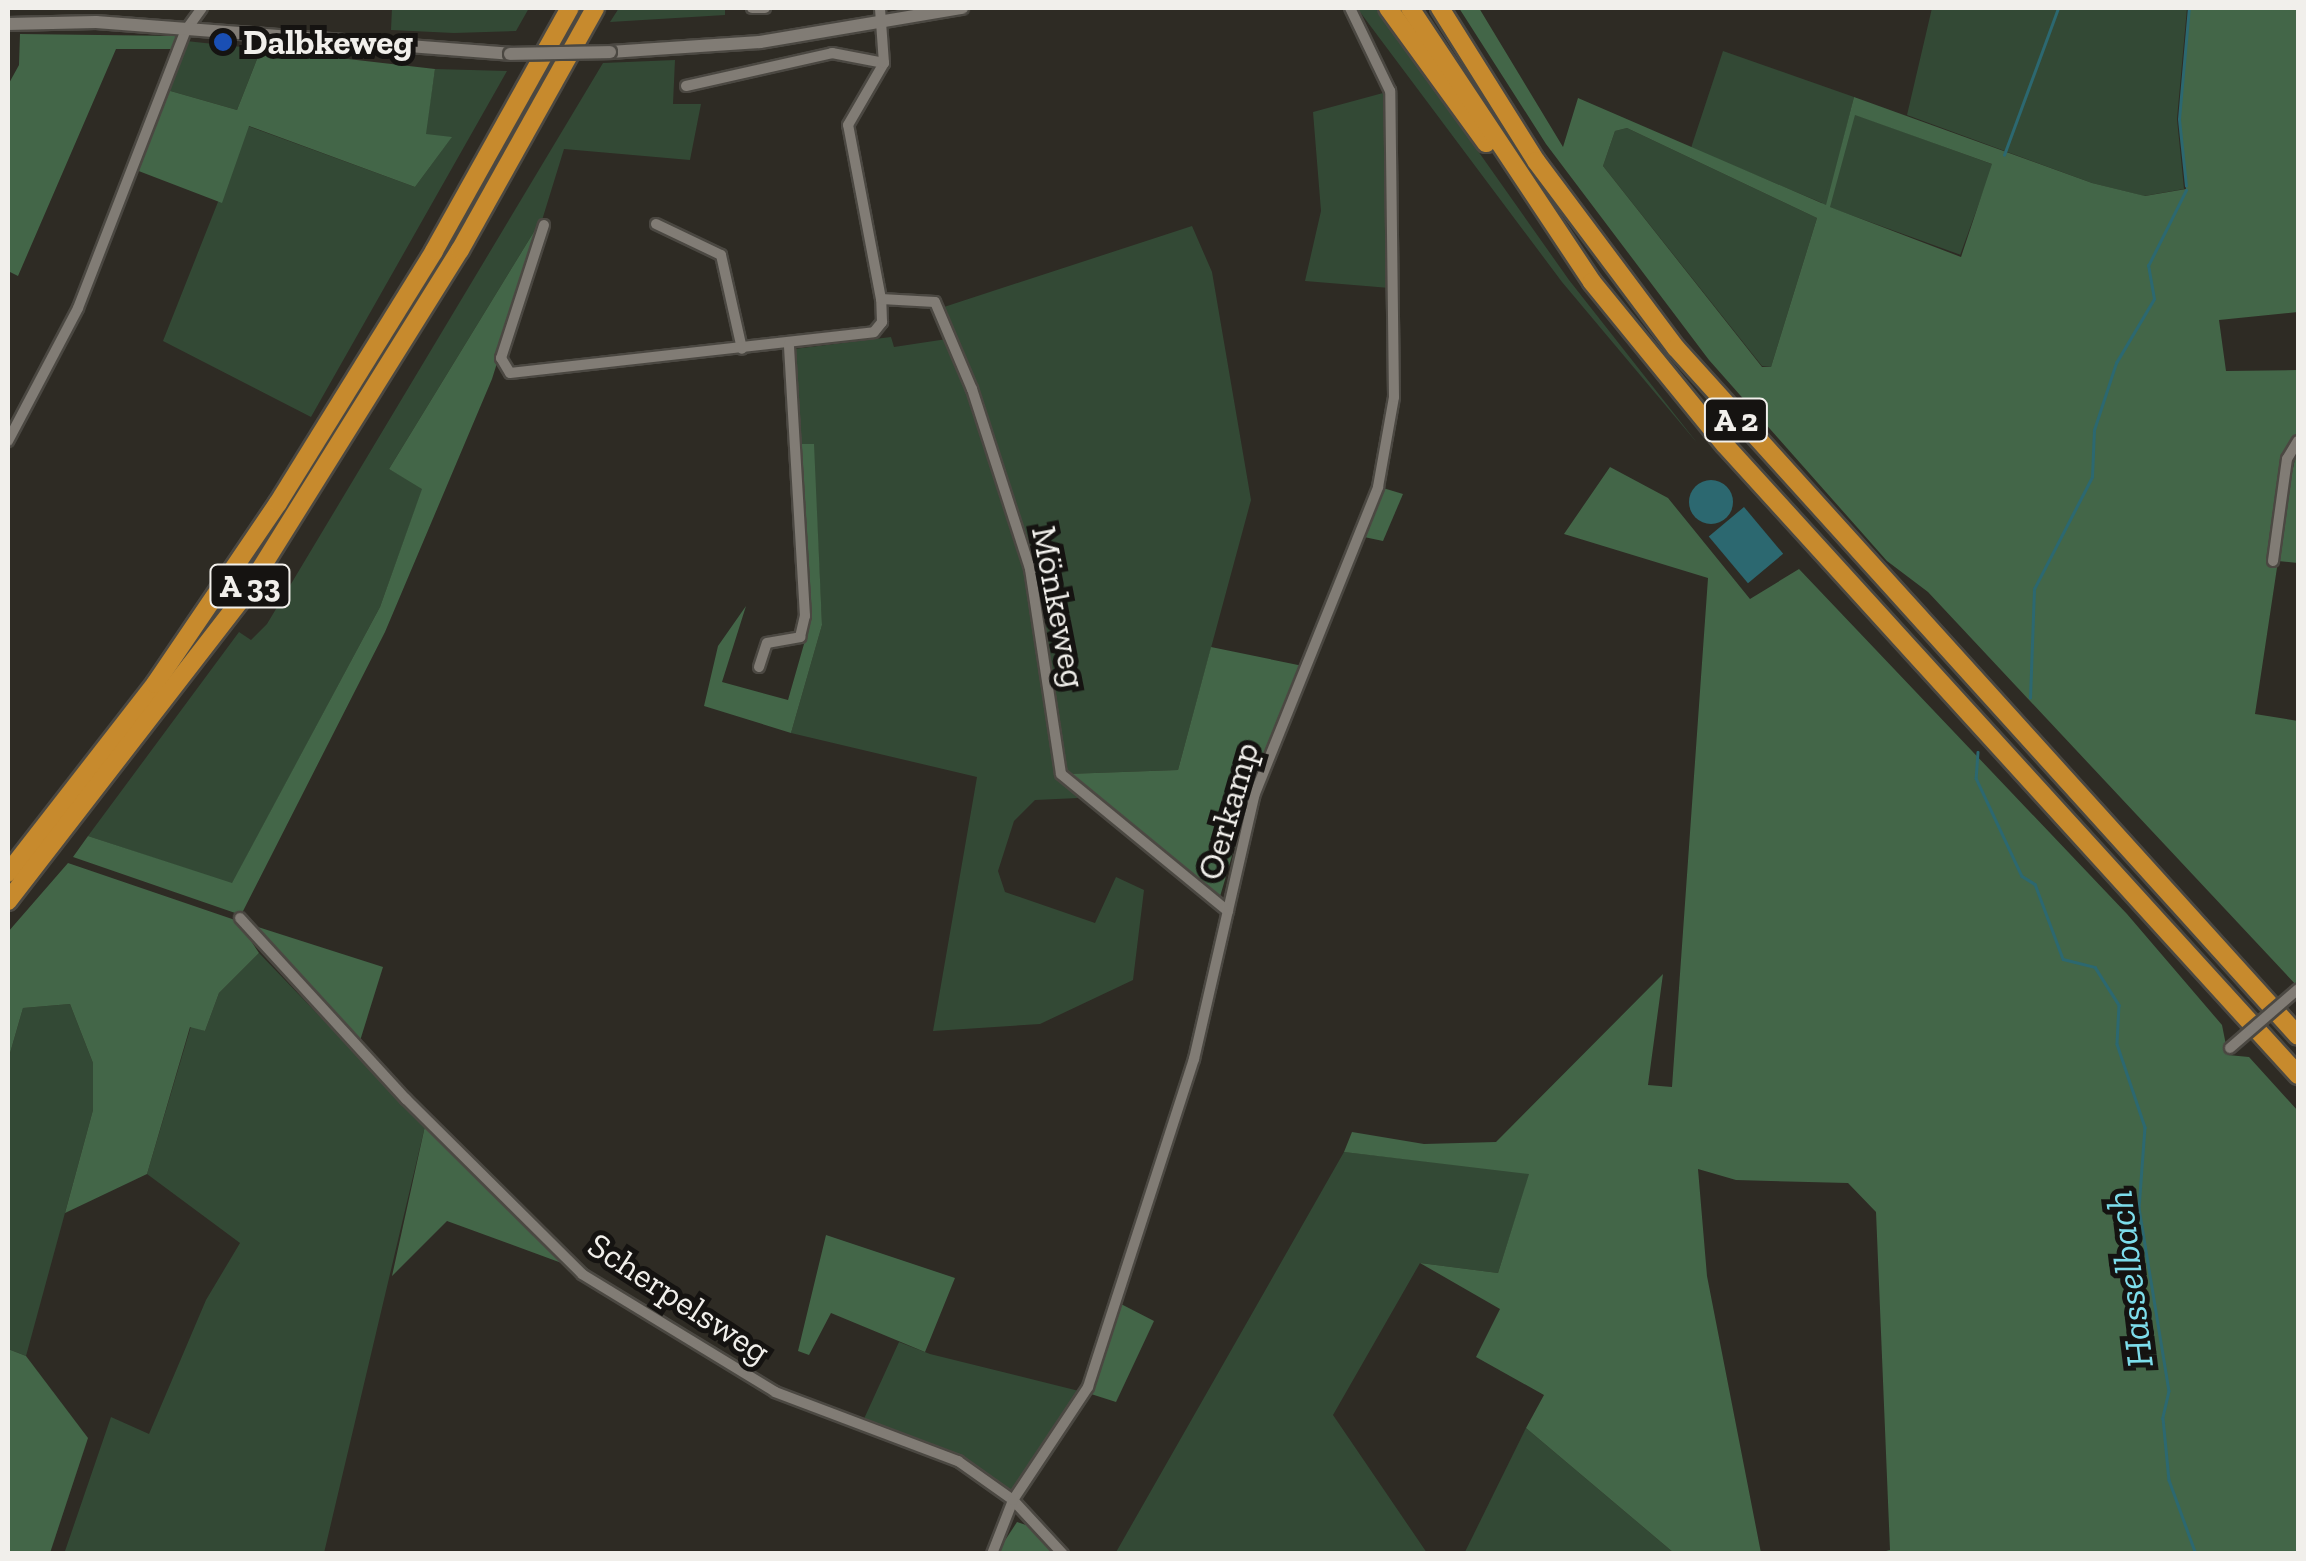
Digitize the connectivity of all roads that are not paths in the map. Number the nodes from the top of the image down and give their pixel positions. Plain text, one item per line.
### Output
1 (202, 8) edge
2 (570, 8) edge
3 (595, 8) edge
4 (752, 8) edge
5 (765, 8) edge
6 (880, 8) edge
7 (962, 8) edge
8 (1350, 8) edge
9 (1388, 8) edge
10 (1410, 8) edge
11 (1440, 8) edge
12 (8, 24) edge
13 (883, 24) junction
14 (186, 30) junction
15 (884, 62) junction
16 (686, 86) dead end
17 (1509, 164) junction
18 (656, 224) dead end
19 (544, 226) dead end
20 (881, 300) junction
21 (789, 344) junction
22 (742, 349) junction
23 (8, 441) edge
24 (2298, 441) edge
25 (2273, 562) dead end
26 (759, 666) dead end
27 (8, 872) edge
28 (8, 901) edge
29 (1228, 911) junction
30 (240, 918) dead end
31 (2254, 984) junction
32 (2298, 990) edge
33 (2298, 1020) edge
34 (2298, 1036) edge
35 (2228, 1050) dead end
36 (2298, 1075) edge
37 (1013, 1500) junction
38 (992, 1554) edge
39 (1063, 1554) edge

1 - 14 street
2 - 27 highway, A 33
3 - 28 highway, A 33
4 - 5 street
6 - 13 street
7 - 13 street
8 - 29 street, Oerkamp
9 - 17 highway
10 - 17 highway, A 2
11 - 31 highway, A 2
12 - 14 street
13 - 14 street, bridge
13 - 15 street
14 - 23 street
15 - 16 street
15 - 20 street
17 - 36 highway, A 2
18 - 22 street
19 - 22 street
20 - 21 street
20 - 29 street, Mönkeweg
21 - 22 street
21 - 26 street
24 - 25 street
29 - 37 street, Oerkamp
30 - 37 street, Scherpelsweg
31 - 33 highway
31 - 34 highway, A 2
32 - 35 street, bridge
37 - 38 street, Oerkamp
37 - 39 street, Scherpelsweg

